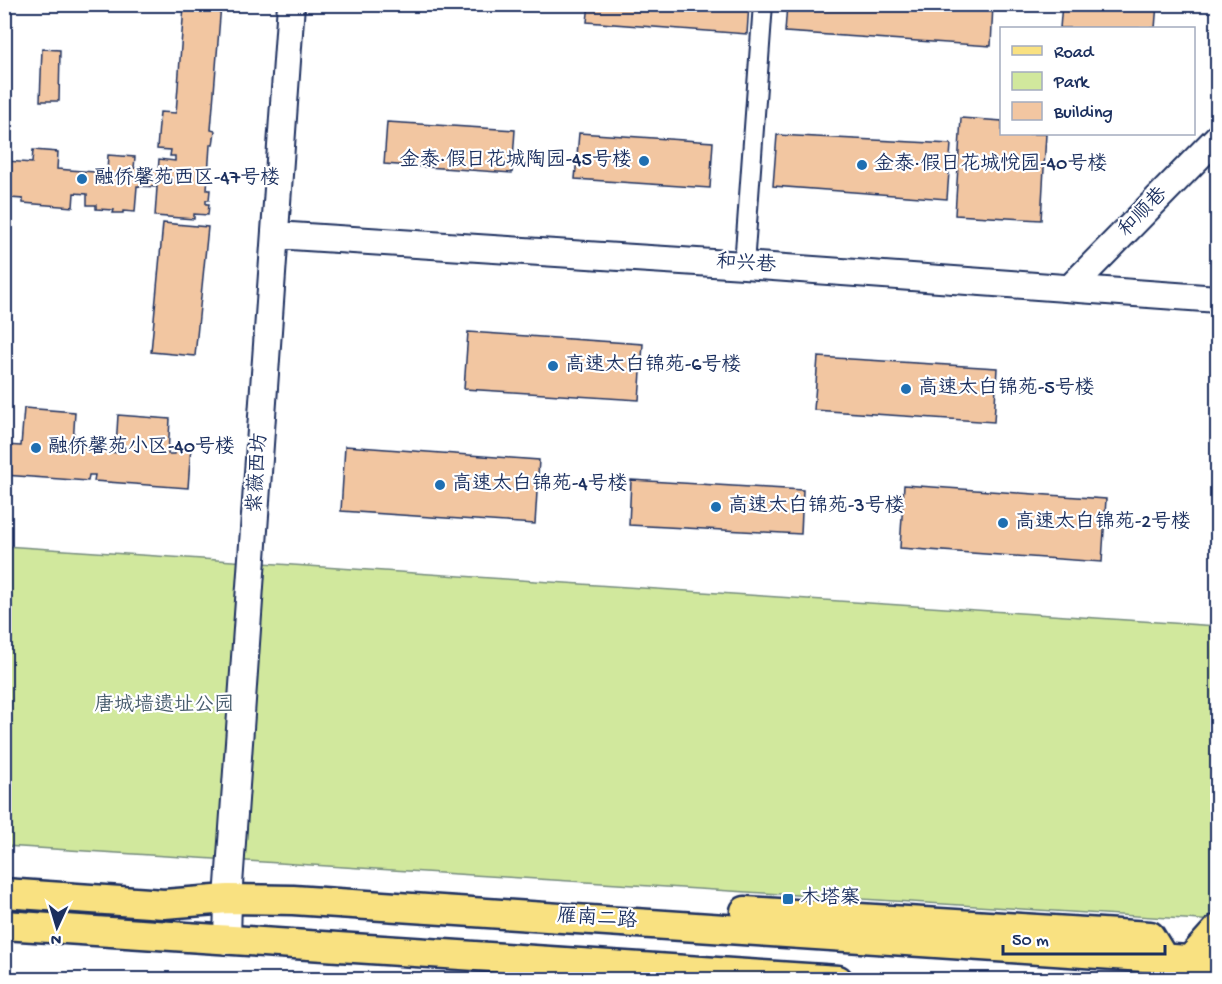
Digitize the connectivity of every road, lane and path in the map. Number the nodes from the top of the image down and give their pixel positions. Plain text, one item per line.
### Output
1 (291, 4) edge
2 (763, 4) edge
3 (1218, 137) edge
4 (275, 236) junction
5 (744, 265) junction
6 (1070, 288) junction
7 (1218, 299) edge
8 (4, 894) edge
9 (228, 899) junction
10 (4, 926) edge
11 (1218, 929) edge
12 (227, 941) junction
13 (1218, 962) edge
14 (572, 963) junction
15 (1175, 966) edge
16 (604, 980) edge
17 (838, 980) edge

1 - 4 street, 紫薇西坊
2 - 5 street
3 - 6 street, 和顺巷
4 - 5 street, 和兴巷
4 - 9 street, 紫薇西坊
5 - 6 street, 和兴巷
6 - 7 street, 和兴巷
8 - 9 main road, 雁南二路
9 - 12 street, 紫薇西坊
9 - 15 main road, 雁南二路
10 - 12 main road
11 - 15 main road
12 - 14 main road
13 - 15 main road, 雁南二路
14 - 16 main road
14 - 17 main road

